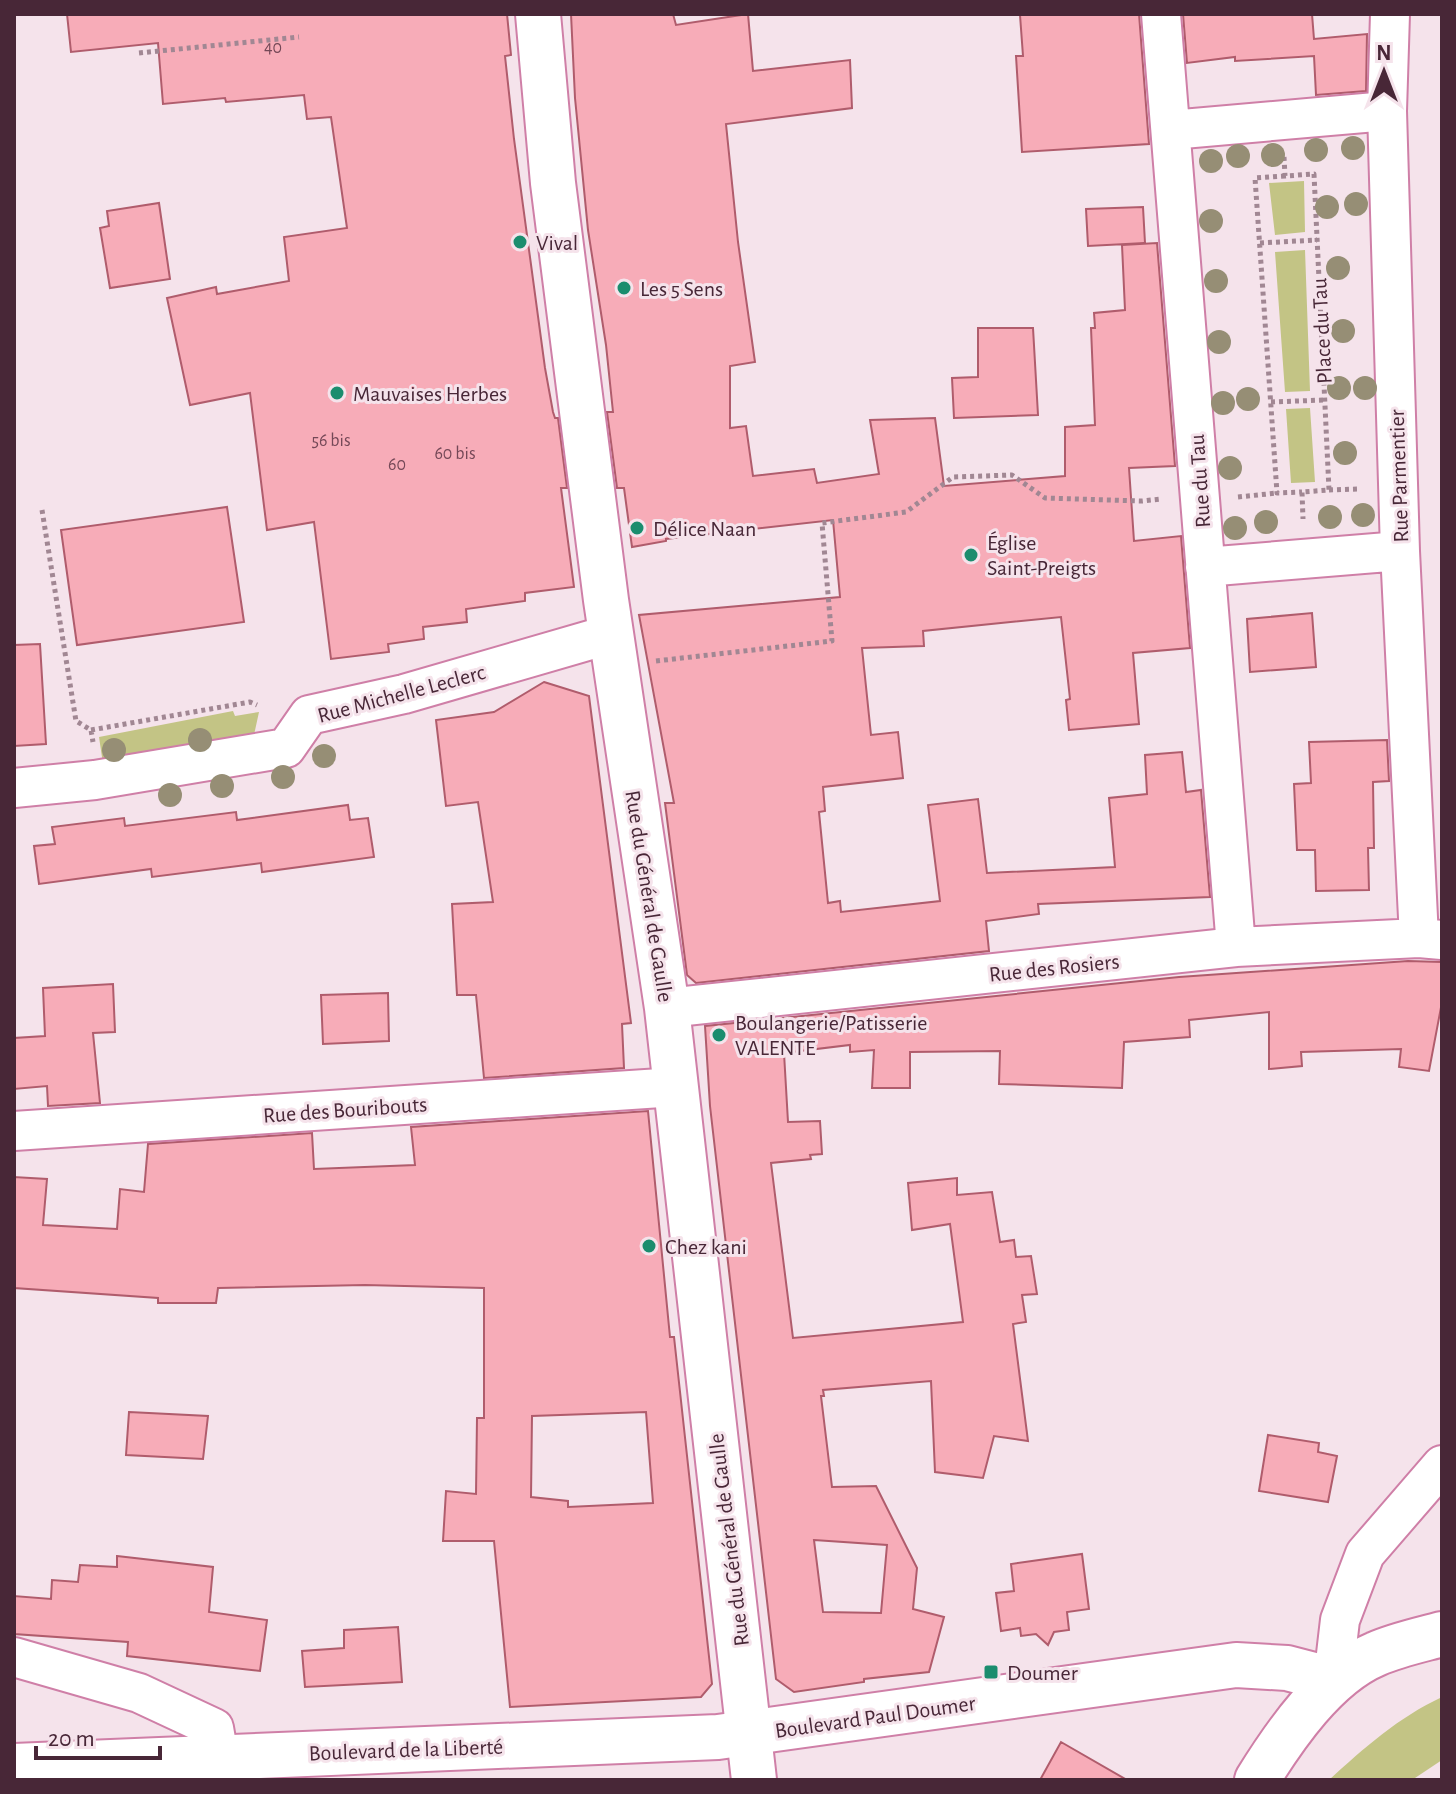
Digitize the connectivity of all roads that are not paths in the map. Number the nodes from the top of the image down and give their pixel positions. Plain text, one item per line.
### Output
1 (538, 14) edge
2 (1161, 14) edge
3 (1390, 14) edge
4 (1387, 111) junction
5 (1171, 130) junction
6 (1400, 551) junction
7 (1205, 567) junction
8 (613, 649) junction
9 (14, 788) edge
10 (1430, 939) edge
11 (1236, 947) junction
12 (667, 1008) junction
13 (676, 1087) junction
14 (14, 1131) edge
15 (1442, 1465) edge
16 (1442, 1634) edge
17 (14, 1657) edge
18 (1333, 1680) junction
19 (749, 1733) junction
20 (219, 1757) junction
21 (448, 1764) edge
22 (14, 1766) edge
23 (754, 1780) edge
24 (1257, 1780) edge

1 - 8 main road, Rue du Général de Gaulle
2 - 5 street, Rue du Tau
3 - 4 street, Rue Parmentier
4 - 5 street
4 - 6 street, Rue Parmentier
5 - 7 street, Rue du Tau
6 - 7 street
6 - 10 street, Rue Parmentier
7 - 11 street, Rue du Tau
8 - 9 street, Rue Michelle Leclerc
8 - 12 main road, Rue du Général de Gaulle
10 - 11 street, Rue des Rosiers
11 - 12 street, Rue des Rosiers
12 - 13 main road, Rue du Général de Gaulle
13 - 14 street, Rue des Bouribouts
13 - 19 main road, Rue du Général de Gaulle
15 - 18 street
16 - 18 main road
17 - 20 street
18 - 19 main road, Boulevard Paul Doumer
18 - 24 main road
19 - 21 main road, Boulevard de la Liberté
19 - 23 main road, Rue du Général de Gaulle
20 - 21 main road, Boulevard de la Liberté
20 - 22 main road, Boulevard de la Liberté

